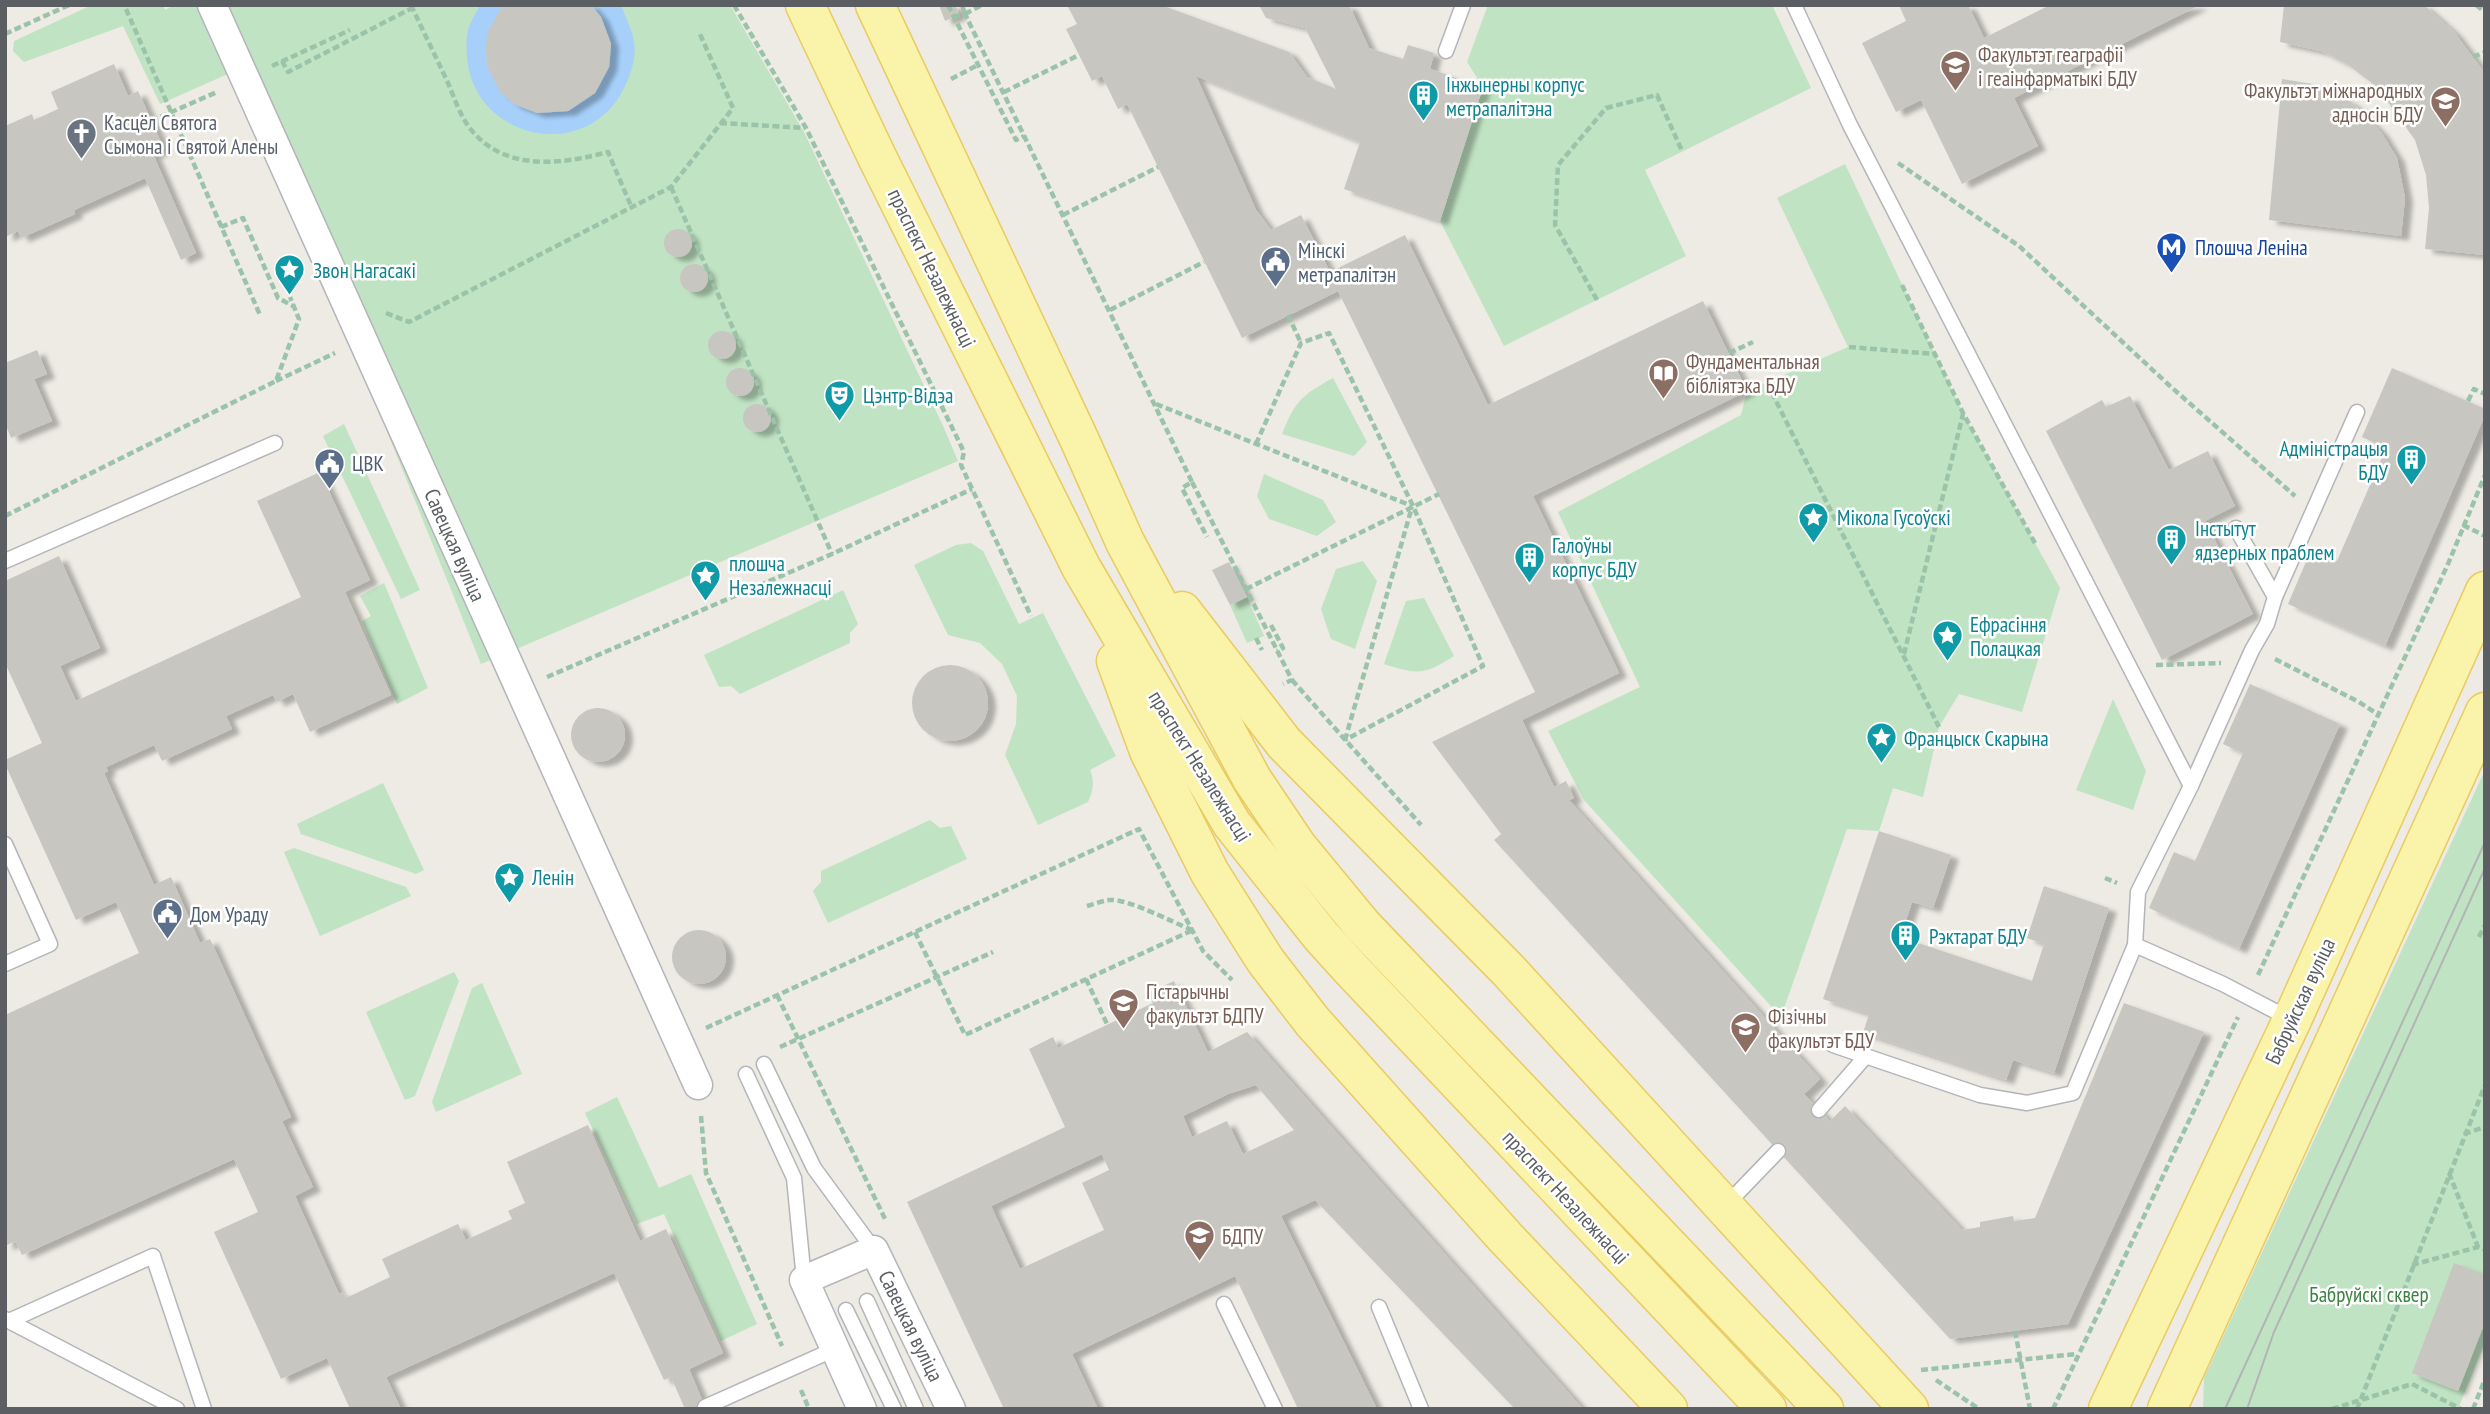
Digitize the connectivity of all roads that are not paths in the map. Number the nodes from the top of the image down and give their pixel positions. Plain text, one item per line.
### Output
1 (212, 5) edge
2 (805, 5) edge
3 (875, 5) edge
4 (1463, 5) edge
5 (1794, 5) edge
6 (1446, 51) dead end
7 (2357, 412) dead end
8 (275, 443) dead end
9 (2236, 528) dead end
10 (1125, 542) junction
11 (5, 561) edge
12 (1081, 567) junction
13 (2485, 591) edge
14 (2275, 597) junction
15 (2485, 712) edge
16 (2191, 786) junction
17 (5, 844) edge
18 (2135, 945) junction
19 (5, 964) edge
20 (2292, 1020) junction
21 (1833, 1045) dead end
22 (1866, 1056) junction
23 (764, 1064) dead end
24 (746, 1074) dead end
25 (698, 1085) road end
26 (1819, 1110) dead end
27 (1778, 1151) dead end
28 (1724, 1207) junction
29 (874, 1250) junction
30 (804, 1280) junction
31 (866, 1301) dead end
32 (1224, 1304) dead end
33 (1379, 1307) dead end
34 (846, 1310) dead end
35 (7, 1320) edge
36 (835, 1349) junction
37 (705, 1407) edge
38 (177, 1409) edge
39 (204, 1409) edge
40 (862, 1409) edge
41 (894, 1409) edge
42 (916, 1409) edge
43 (951, 1409) edge
44 (1275, 1409) edge
45 (1421, 1409) edge
46 (1668, 1409) edge
47 (1767, 1409) edge
48 (1824, 1409) edge
49 (1909, 1409) edge
50 (2108, 1409) edge
51 (2167, 1409) edge

1 - 25 street, Савецкая вуліца
2 - 12 main road, праспект Незалежнасці
3 - 10 main road, праспект Незалежнасці
4 - 6 lane
5 - 16 lane
7 - 14 lane
8 - 11 lane
9 - 14 lane
10 - 28 main road
10 - 48 main road, праспект Незалежнасці
12 - 46 main road
12 - 47 main road, праспект Незалежнасці
13 - 20 main road, Бабруйская вуліца
14 - 16 lane
15 - 51 main road
16 - 18 lane
17 - 19 lane
18 - 20 lane
18 - 22 lane
20 - 50 main road, Бабруйская вуліца
21 - 22 lane
22 - 26 lane
23 - 29 lane
24 - 30 lane
27 - 28 lane
28 - 49 main road
29 - 30 street, Савецкая вуліца
29 - 43 street, Савецкая вуліца
30 - 36 street
31 - 42 lane
32 - 44 lane
33 - 45 lane
34 - 41 lane
35 - 38 lane
35 - 39 lane
36 - 37 lane
36 - 40 street

